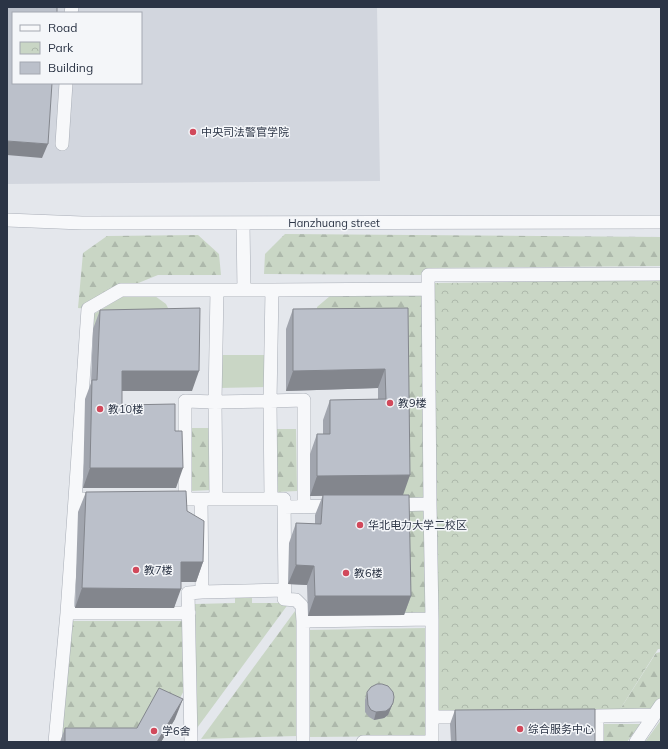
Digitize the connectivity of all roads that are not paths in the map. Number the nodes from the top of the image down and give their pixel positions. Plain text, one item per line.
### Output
1 (66, 84) edge
2 (62, 144) dead end
3 (7, 220) edge
4 (661, 222) edge
5 (243, 223) junction
6 (661, 274) edge
7 (428, 289) junction
8 (217, 290) junction
9 (244, 290) junction
10 (272, 290) junction
11 (270, 401) junction
12 (215, 402) junction
13 (75, 499) junction
14 (99, 499) edge
15 (154, 499) edge
16 (185, 499) junction
17 (202, 499) junction
18 (216, 499) junction
19 (271, 499) junction
20 (430, 504) junction
21 (383, 505) edge
22 (304, 506) junction
23 (351, 506) edge
24 (284, 507) junction
25 (285, 590) junction
26 (202, 592) junction
27 (67, 613) junction
28 (189, 613) junction
29 (432, 619) junction
30 (303, 621) junction
31 (658, 710) edge
32 (480, 716) edge
33 (582, 716) edge
34 (597, 716) junction
35 (432, 717) junction
36 (55, 742) edge
37 (191, 742) edge
38 (303, 742) edge
39 (363, 742) edge
40 (432, 742) edge
41 (597, 742) edge
42 (636, 742) edge

1 - 2 street
3 - 5 street, Hanzhuang street
4 - 5 street, Hanzhuang street
5 - 9 street
6 - 7 street
7 - 10 street
7 - 20 street
8 - 9 street
8 - 12 street
8 - 13 street
9 - 10 street
10 - 11 street
11 - 12 street
11 - 19 street
11 - 22 street
12 - 16 street
12 - 18 street
13 - 14 street
13 - 27 street
15 - 16 street
16 - 17 street
17 - 18 street
17 - 26 street
18 - 19 street
19 - 24 street
20 - 21 street
20 - 29 street
22 - 23 street
22 - 24 street
24 - 25 street
25 - 26 street
25 - 30 street
26 - 28 street
27 - 28 street
27 - 36 street
28 - 37 street
29 - 30 street
29 - 35 street
30 - 38 street
31 - 34 street
31 - 42 street
32 - 35 street
33 - 34 street
34 - 41 street
35 - 40 street
39 - 40 street

